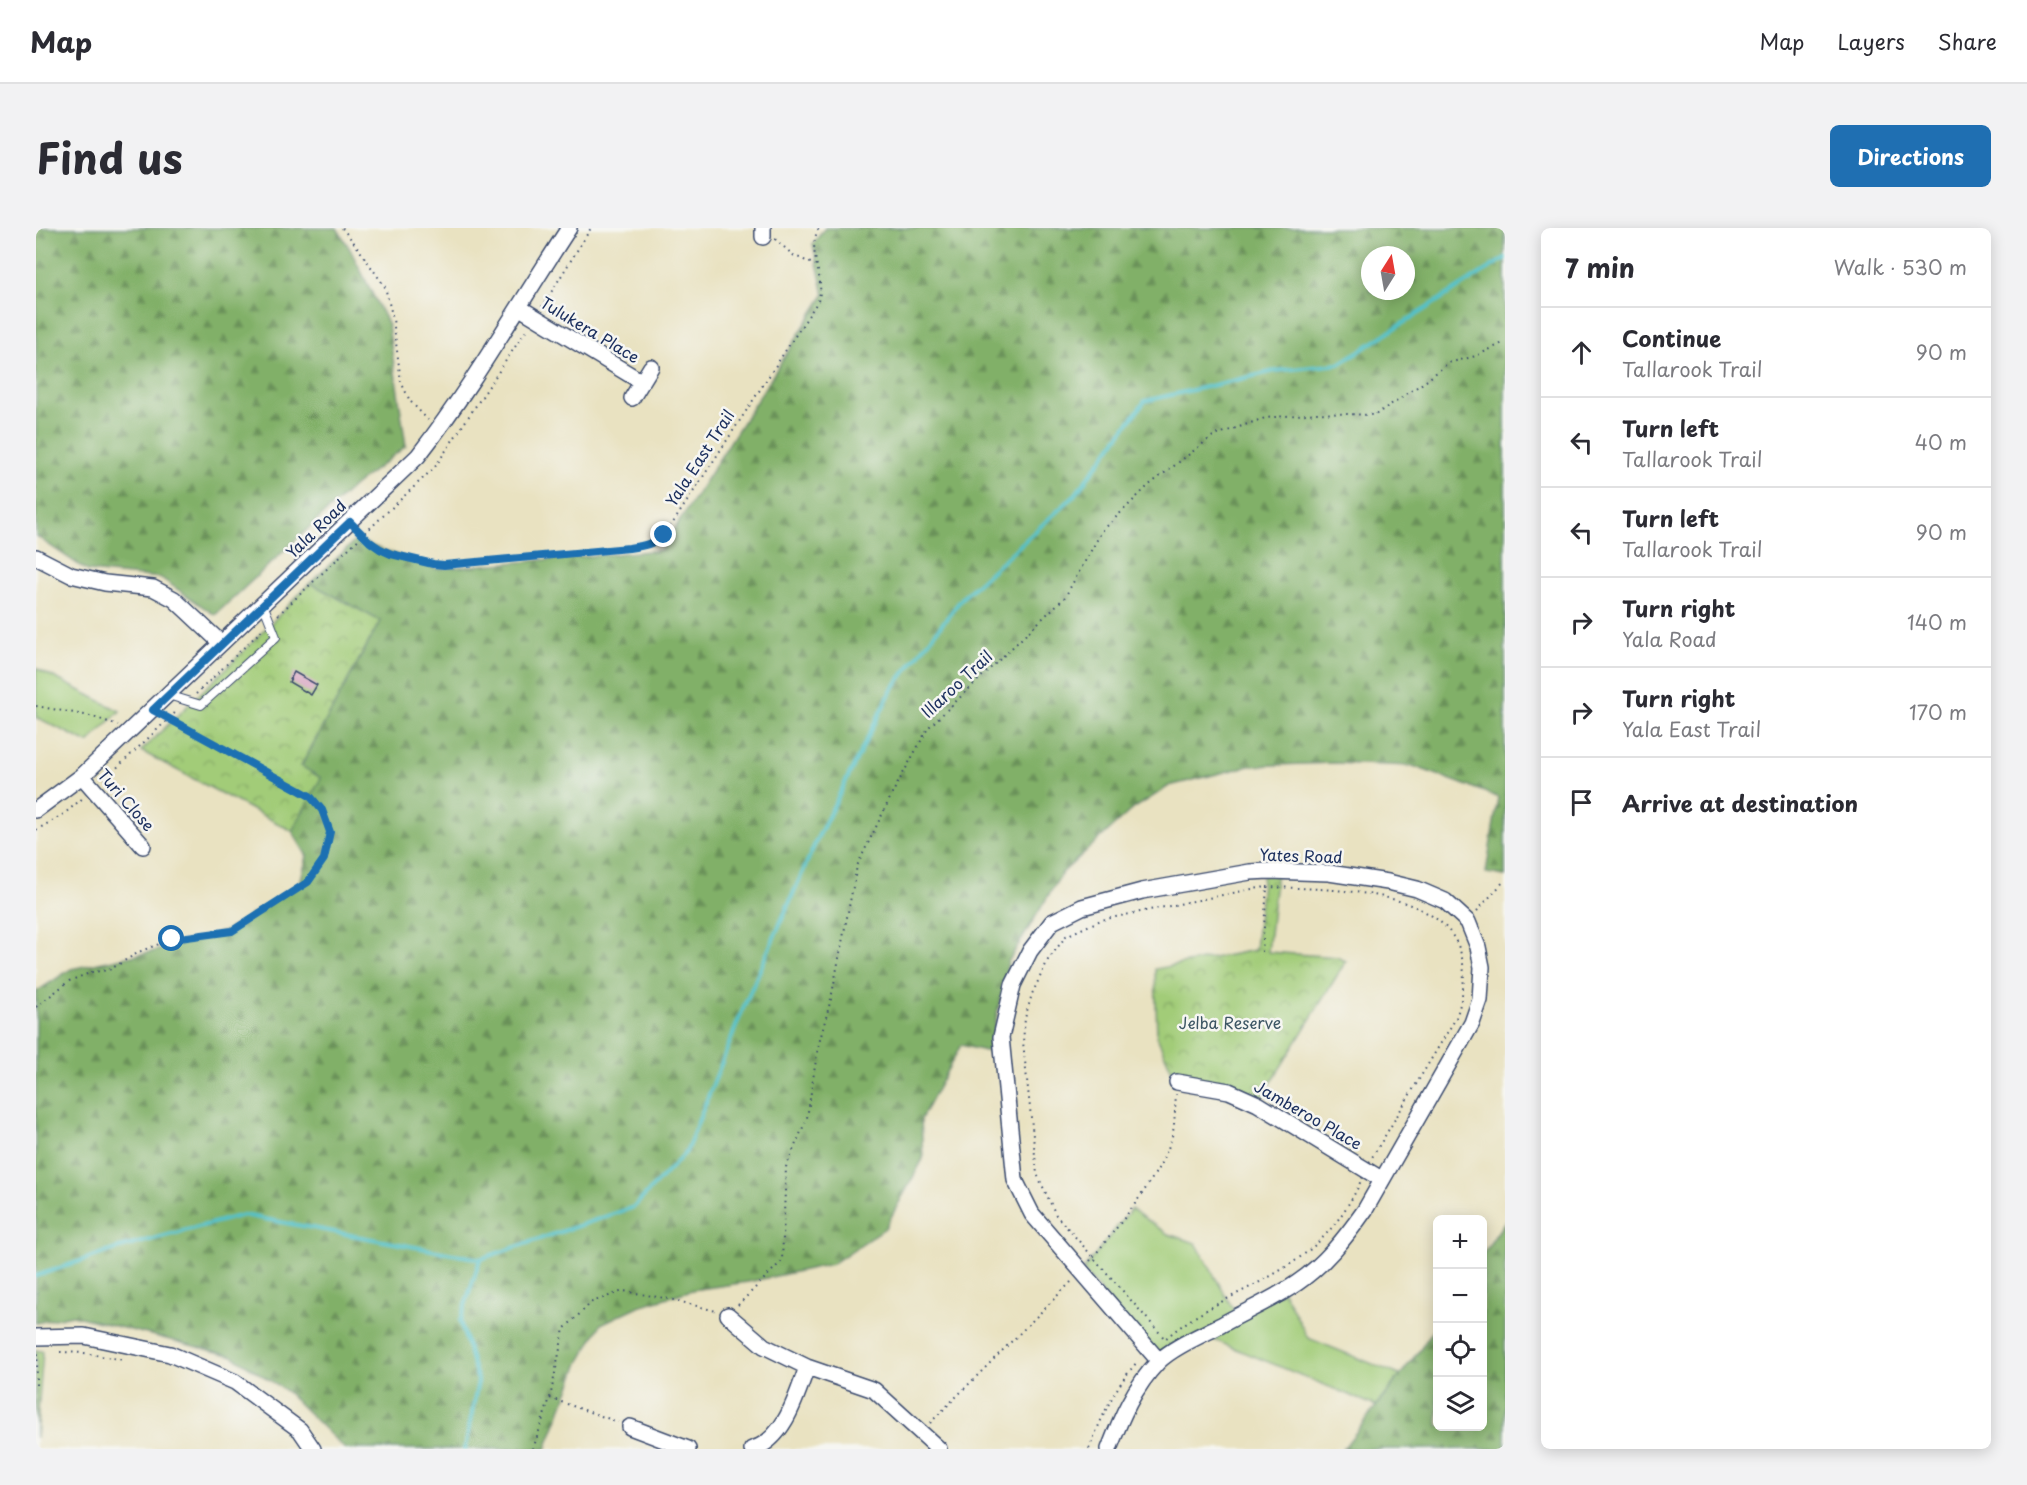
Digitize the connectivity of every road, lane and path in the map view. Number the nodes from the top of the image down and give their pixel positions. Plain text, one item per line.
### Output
1 (343, 228) edge
2 (819, 228) edge
3 (566, 229) edge
4 (763, 232) edge
5 (816, 265) junction
6 (520, 308) junction
7 (1505, 342) edge
8 (651, 367) dead end
9 (642, 382) junction
10 (632, 398) dead end
11 (438, 431) junction
12 (350, 522) junction
13 (36, 557) edge
14 (263, 604) junction
15 (221, 643) junction
16 (168, 695) junction
17 (36, 706) edge
18 (153, 710) junction
19 (127, 734) junction
20 (138, 747) dead end
21 (82, 777) junction
22 (36, 810) edge
23 (143, 846) dead end
24 (1269, 871) junction
25 (1505, 880) edge
26 (1468, 922) junction
27 (1262, 952) dead end
28 (36, 1007) edge
29 (1178, 1082) joint
30 (1381, 1179) junction
31 (1083, 1270) junction
32 (728, 1315) junction
33 (36, 1337) edge
34 (36, 1351) edge
35 (50, 1351) dead end
36 (131, 1361) dead end
37 (1138, 1361) dead end
38 (1159, 1361) junction
39 (807, 1368) junction
40 (36, 1385) edge
41 (550, 1398) junction
42 (630, 1427) joint
43 (921, 1431) junction
44 (313, 1449) edge
45 (533, 1449) edge
46 (688, 1449) edge
47 (752, 1449) edge
48 (939, 1449) edge
49 (1089, 1449) edge
50 (1108, 1449) edge

1 - 11 path
2 - 5 path, Yala East Trail
3 - 6 street, Yala Road
4 - 5 path
5 - 12 path, Yala East Trail
6 - 9 street, Tulukera Place
6 - 11 street, Yala Road
7 - 32 path, Illaroo Trail
8 - 9 street
9 - 10 street
11 - 12 street, Yala Road
12 - 14 street, Yala Road
13 - 15 street
14 - 15 street, Yala Road
14 - 16 lane
15 - 16 street, Yala Road
16 - 18 street, Yala Road
17 - 19 path
18 - 19 street, Yala Road
18 - 28 path
19 - 20 path
19 - 21 street, Yala Road
21 - 22 street, Yala Road
21 - 23 street, Turi Close
24 - 26 street, Yates Road
24 - 27 path
24 - 31 street, Yates Road
25 - 26 path
26 - 30 street, Yates Road
29 - 30 street, Jamberoo Place
29 - 31 path
30 - 38 street, Yates Road
31 - 38 street, Yates Road
31 - 43 path
32 - 39 street
32 - 41 path
33 - 44 street
34 - 40 path
35 - 36 path
37 - 49 path
38 - 50 street, Yates Road
39 - 43 street
39 - 47 street
41 - 42 path
41 - 45 path
42 - 46 street
43 - 48 street

